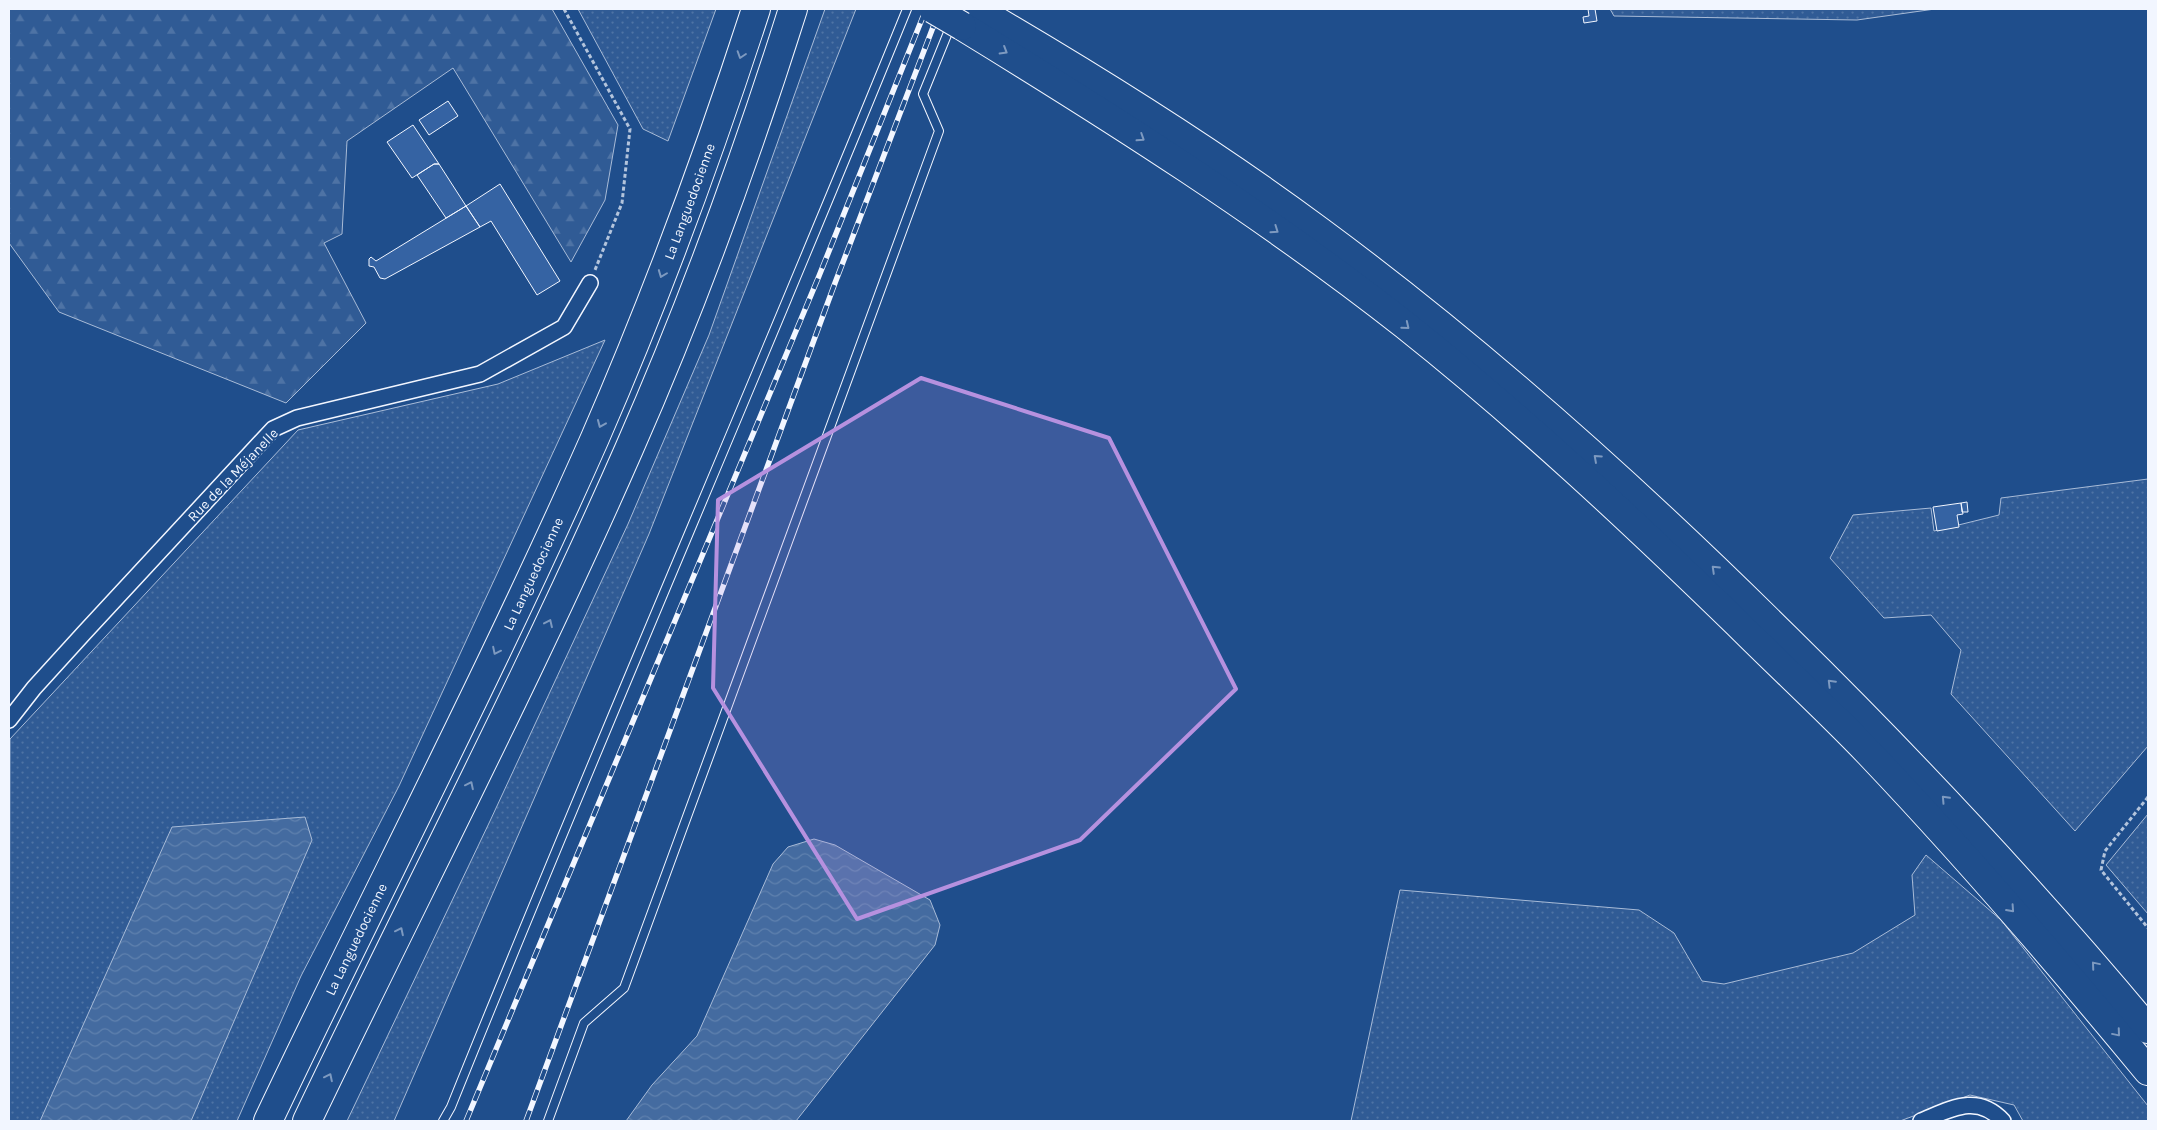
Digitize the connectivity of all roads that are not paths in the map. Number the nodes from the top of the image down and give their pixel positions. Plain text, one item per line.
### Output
1 (756, 9) edge
2 (793, 9) edge
3 (907, 9) edge
4 (933, 9) edge
5 (965, 14) edge
6 (590, 283) road end
7 (9, 720) edge
8 (2148, 1029) edge
9 (2148, 1071) edge
10 (2000, 1118) edge
11 (268, 1121) edge
12 (307, 1121) edge
13 (443, 1121) edge
14 (548, 1121) edge
15 (1921, 1121) edge

1 -> 11 highway, La Languedocienne
12 -> 2 highway
3 - 13 lane
4 - 5 highway, bridge
8 -> 5 highway
5 -> 9 highway
5 - 14 lane
6 - 7 street, Rue de la Méjanelle
10 - 15 street

